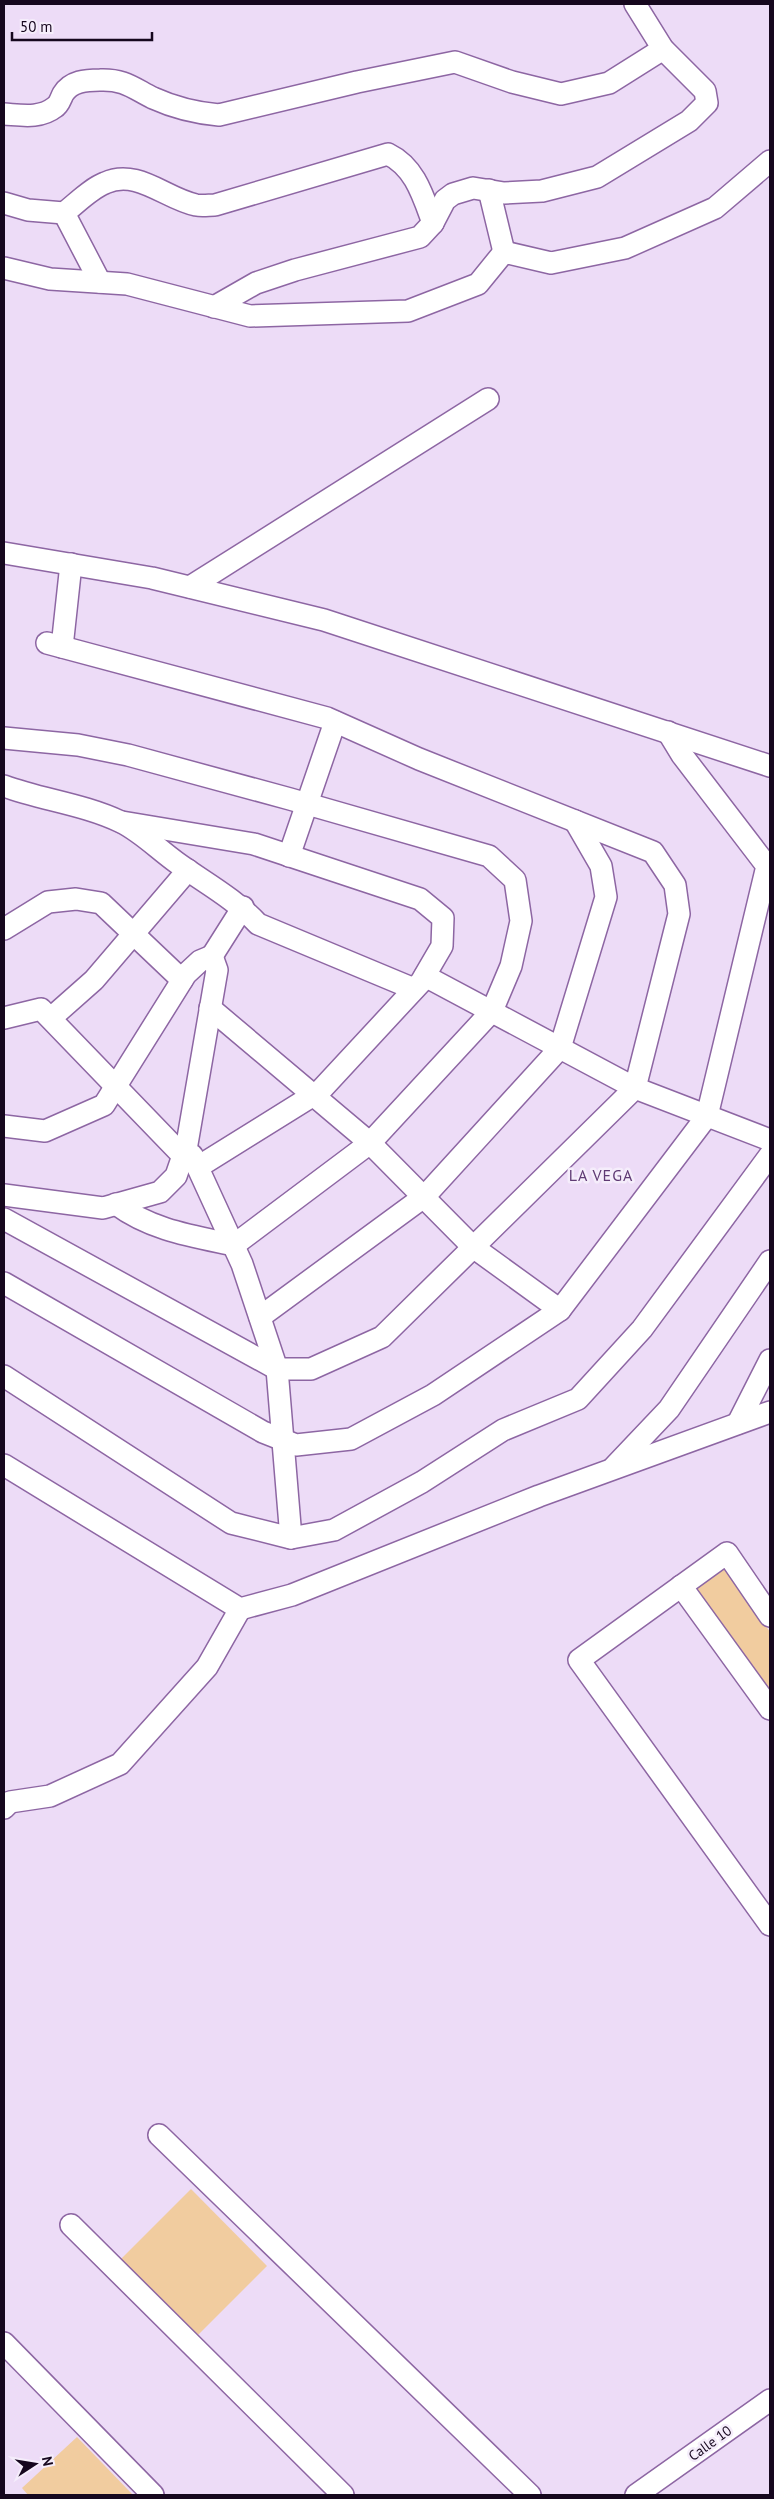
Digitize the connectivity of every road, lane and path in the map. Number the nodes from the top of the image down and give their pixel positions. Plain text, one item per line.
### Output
1 (635, 4) edge
2 (663, 49) junction
3 (4, 114) edge
4 (770, 161) edge
5 (489, 190) junction
6 (4, 204) edge
7 (64, 212) junction
8 (433, 223) junction
9 (504, 252) junction
10 (4, 268) edge
11 (100, 282) junction
12 (214, 307) junction
13 (488, 399) dead end
14 (4, 553) edge
15 (71, 564) junction
16 (190, 587) junction
17 (335, 722) junction
18 (668, 732) junction
19 (4, 738) edge
20 (770, 766) edge
21 (4, 786) edge
22 (308, 804) junction
23 (575, 821) junction
24 (122, 822) junction
25 (288, 856) junction
26 (188, 870) junction
27 (243, 907) junction
28 (4, 929) edge
29 (135, 934) junction
30 (212, 956) junction
31 (182, 980) junction
32 (419, 983) junction
33 (210, 1008) junction
34 (492, 1011) junction
35 (4, 1018) edge
36 (50, 1018) junction
37 (560, 1048) junction
38 (116, 1086) junction
39 (635, 1088) junction
40 (314, 1095) junction
41 (707, 1116) junction
42 (4, 1126) edge
43 (770, 1140) edge
44 (370, 1142) junction
45 (770, 1155) edge
46 (189, 1156) junction
47 (4, 1194) edge
48 (425, 1196) junction
49 (116, 1204) junction
50 (4, 1219) edge
51 (234, 1245) junction
52 (473, 1247) junction
53 (770, 1261) edge
54 (4, 1283) edge
55 (560, 1310) junction
56 (260, 1317) junction
57 (770, 1360) edge
58 (277, 1369) junction
59 (4, 1376) edge
60 (770, 1412) edge
61 (738, 1423) junction
62 (284, 1440) junction
63 (4, 1465) edge
64 (610, 1470) junction
65 (290, 1538) junction
66 (681, 1586) junction
67 (240, 1608) junction
68 (770, 1616) edge
69 (770, 1709) edge
70 (4, 1808) edge
71 (770, 1925) edge
72 (159, 2135) dead end
73 (71, 2225) dead end
74 (4, 2343) edge
75 (770, 2400) edge
76 (648, 2492) edge
77 (153, 2495) edge
78 (343, 2495) edge
79 (530, 2495) edge

1 - 2 street
2 - 3 street
2 - 5 street
4 - 9 street
5 - 8 street
5 - 9 street
6 - 7 street
7 - 8 street
7 - 11 street
8 - 12 street
9 - 12 street
10 - 11 street
11 - 12 street
13 - 16 street
14 - 15 street
15 - 16 street
15 - 17 street
16 - 18 street
17 - 22 street
17 - 23 street
18 - 20 street
18 - 41 street
19 - 22 street
21 - 24 street
22 - 25 street
22 - 34 street
23 - 37 street
23 - 39 street
24 - 25 street
24 - 26 street
25 - 32 street
26 - 27 street
26 - 29 street
27 - 30 street
27 - 32 street
28 - 29 street
29 - 31 street
29 - 36 street
30 - 31 street
30 - 33 street
31 - 38 street
32 - 34 street
32 - 40 street
33 - 40 street
33 - 46 street
34 - 37 street
34 - 44 street
35 - 36 street
36 - 38 street
37 - 39 street
37 - 48 street
38 - 42 street
38 - 46 street
39 - 41 street
39 - 52 street
40 - 44 street
40 - 46 street
41 - 43 street
41 - 55 street
44 - 48 street
44 - 51 street
45 - 65 street
46 - 49 street
46 - 51 street
47 - 49 street
48 - 52 street
48 - 56 street
49 - 51 street
50 - 58 street
51 - 56 street
52 - 55 street
52 - 58 street
53 - 64 street
54 - 62 street
55 - 62 street
56 - 58 street
57 - 61 street
58 - 62 street
59 - 65 street
60 - 61 street
61 - 64 street
62 - 65 street
63 - 67 street
64 - 67 street
66 - 68 street
66 - 69 street
66 - 71 street
67 - 70 street
72 - 79 street
73 - 78 street
74 - 77 street
75 - 76 street, Calle 10

